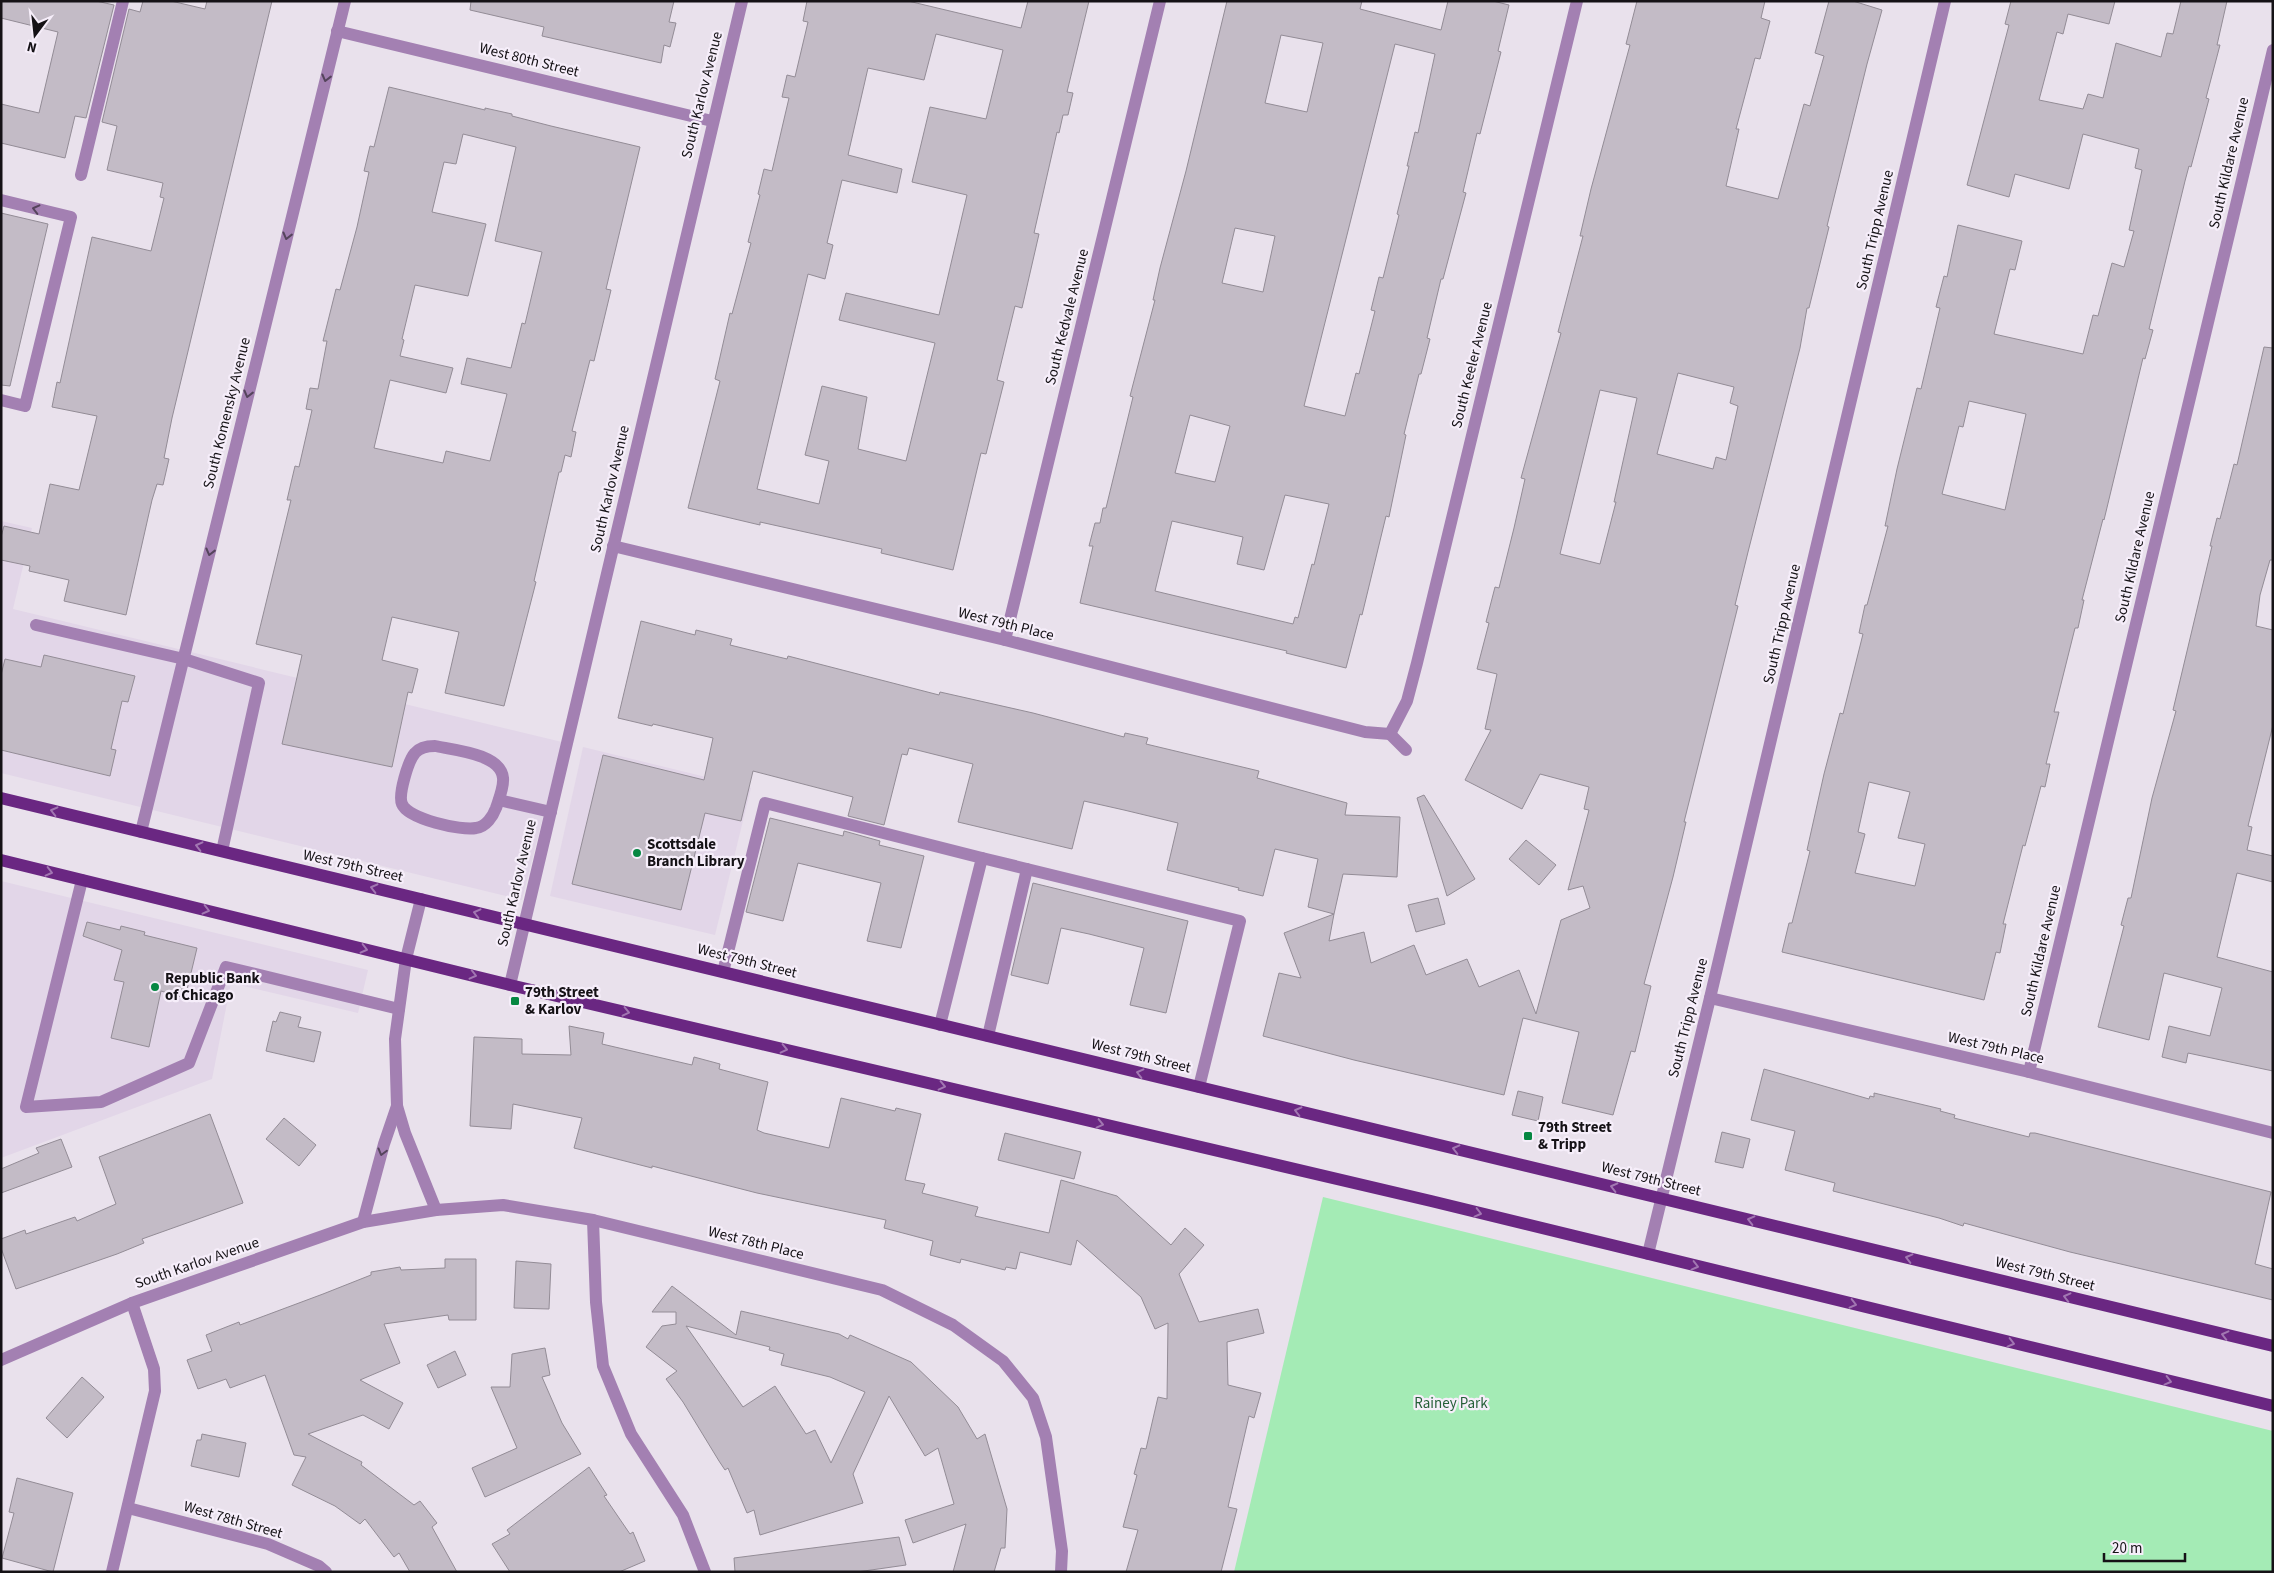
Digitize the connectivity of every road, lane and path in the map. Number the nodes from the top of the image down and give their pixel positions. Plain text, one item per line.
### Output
1 (123, 1) edge
2 (344, 1) edge
3 (742, 1) edge
4 (1160, 1) edge
5 (1577, 1) edge
6 (1945, 1) edge
7 (337, 31) junction
8 (2273, 50) edge
9 (712, 121) junction
10 (81, 176) dead end
11 (1, 200) edge
12 (1, 400) edge
13 (613, 546) junction
14 (36, 625) dead end
15 (1005, 640) junction
16 (184, 658) junction
17 (1390, 734) junction
18 (1406, 750) dead end
19 (1, 798) edge
20 (499, 800) junction
21 (551, 812) junction
22 (141, 832) junction
23 (222, 851) junction
24 (982, 858) junction
25 (1, 860) edge
26 (1027, 869) junction
27 (82, 880) junction
28 (421, 899) junction
29 (524, 924) junction
30 (406, 959) junction
31 (723, 972) junction
32 (510, 985) junction
33 (1710, 998) junction
34 (399, 1009) junction
35 (940, 1025) junction
36 (988, 1036) junction
37 (2029, 1072) junction
38 (1199, 1087) junction
39 (398, 1106) junction
40 (2273, 1133) edge
41 (1661, 1198) junction
42 (436, 1210) junction
43 (593, 1220) junction
44 (363, 1222) junction
45 (1648, 1254) junction
46 (132, 1303) junction
47 (2273, 1346) edge
48 (1, 1360) edge
49 (2273, 1406) edge
50 (128, 1508) junction
51 (112, 1572) edge
52 (326, 1572) edge
53 (704, 1572) edge
54 (1060, 1572) edge

1 - 10 street
2 - 7 street, South Komensky Avenue
3 - 9 street, South Karlov Avenue
4 - 15 street, South Kedvale Avenue
5 - 17 street, South Keeler Avenue
6 - 33 street, South Tripp Avenue
7 - 9 street, West 80th Street
7 -> 16 street, South Komensky Avenue
8 - 37 street, South Kildare Avenue
9 - 13 street, South Karlov Avenue
12 -> 11 street
13 - 15 street, West 79th Place
13 - 21 street, South Karlov Avenue
14 - 16 street
15 - 17 street, West 79th Place
16 - 22 street, South Komensky Avenue
16 - 23 street
17 - 18 street
22 -> 19 main road, West 79th Street
20 - 20 street
20 - 21 street
21 - 29 street, South Karlov Avenue
23 -> 22 main road, West 79th Street
28 -> 23 main road, West 79th Street
24 - 26 street
24 - 31 street
24 - 35 street
25 -> 27 main road
26 - 36 street
26 - 38 street
27 -> 30 main road
27 - 34 street
29 -> 28 main road, West 79th Street
28 - 30 street
29 - 31 main road, West 79th Street
29 - 32 street, South Karlov Avenue
30 -> 32 main road
30 - 34 street
31 - 35 main road, West 79th Street
32 -> 45 main road
33 - 37 street, West 79th Place
33 - 41 street, South Tripp Avenue
34 - 39 street
35 - 36 main road, West 79th Street
38 -> 36 main road, West 79th Street
37 - 40 street, West 79th Place
41 -> 38 main road, West 79th Street
39 - 42 street
39 -> 44 street
41 - 45 street, South Tripp Avenue
47 -> 41 main road, West 79th Street
42 - 43 street, West 78th Place
42 - 44 street, South Karlov Avenue
43 - 53 street
43 - 54 street, West 78th Place
44 - 46 street, South Karlov Avenue
45 -> 49 main road
46 - 48 street
46 - 50 street, South Karlov Avenue
50 - 51 street, South Karlov Avenue
50 - 52 street, West 78th Street

